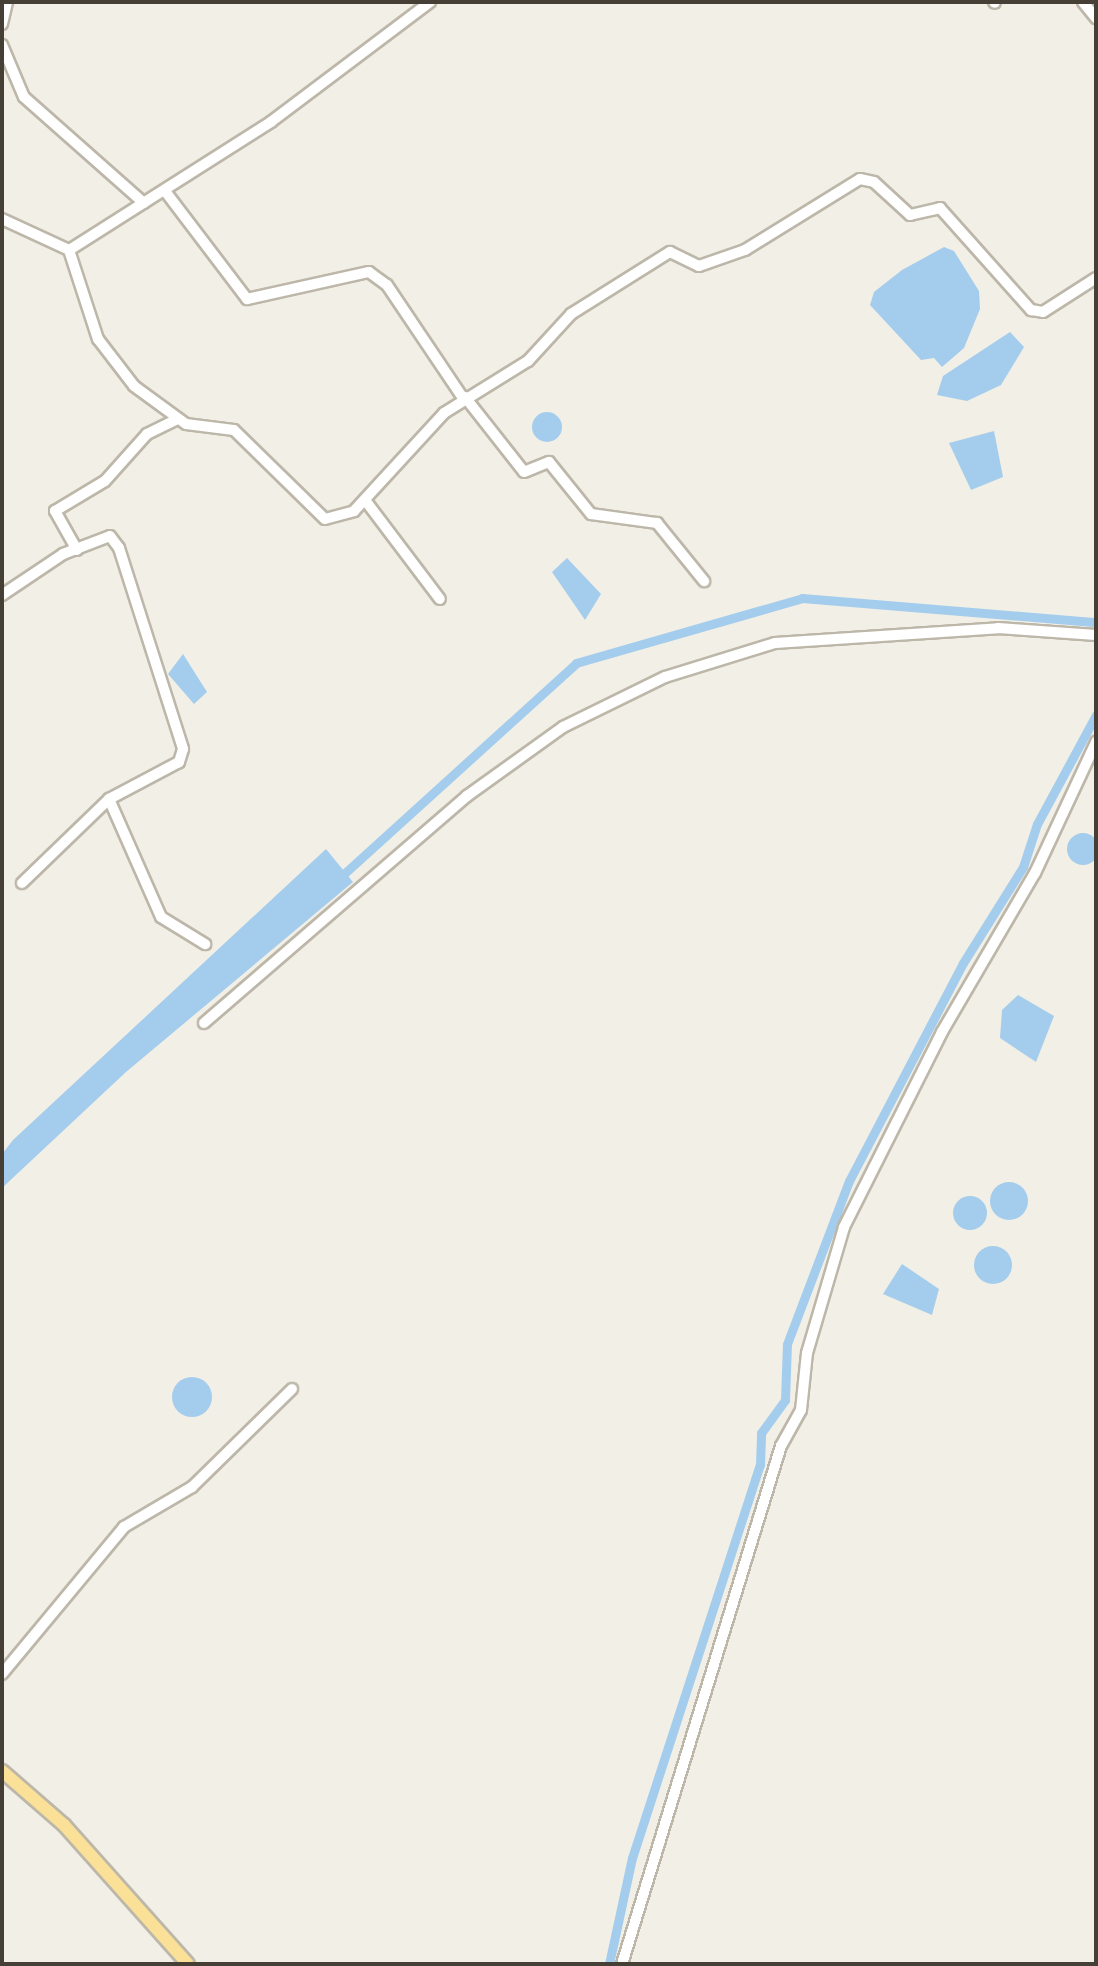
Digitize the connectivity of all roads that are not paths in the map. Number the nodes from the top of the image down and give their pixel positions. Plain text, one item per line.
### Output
1 (7, 2) edge
2 (430, 2) edge
3 (1083, 2) edge
4 (1096, 18) edge
5 (2, 24) edge
6 (2, 45) edge
7 (165, 191) junction
8 (144, 203) junction
9 (2, 219) edge
10 (69, 250) junction
11 (1096, 278) edge
12 (464, 398) junction
13 (178, 419) junction
14 (365, 500) junction
15 (77, 550) junction
16 (704, 581) dead end
17 (2, 595) edge
18 (440, 599) dead end
19 (1096, 635) edge
20 (1096, 742) edge
21 (109, 799) junction
22 (22, 883) dead end
23 (205, 944) dead end
24 (204, 1023) dead end
25 (292, 1389) dead end
26 (2, 1674) edge
27 (2, 1771) edge
28 (188, 1964) edge
29 (622, 1964) edge

1 - 5 street
2 - 7 street
3 - 4 street
6 - 8 street
7 - 8 street
7 - 12 street
8 - 10 street
9 - 10 street
10 - 13 street
11 - 12 street
12 - 14 street
12 - 16 street
13 - 14 street
13 - 15 street
14 - 18 street
15 - 17 street
15 - 21 street
19 - 24 street
20 - 29 street
21 - 22 street
21 - 23 street
25 - 26 street
27 - 28 main road

